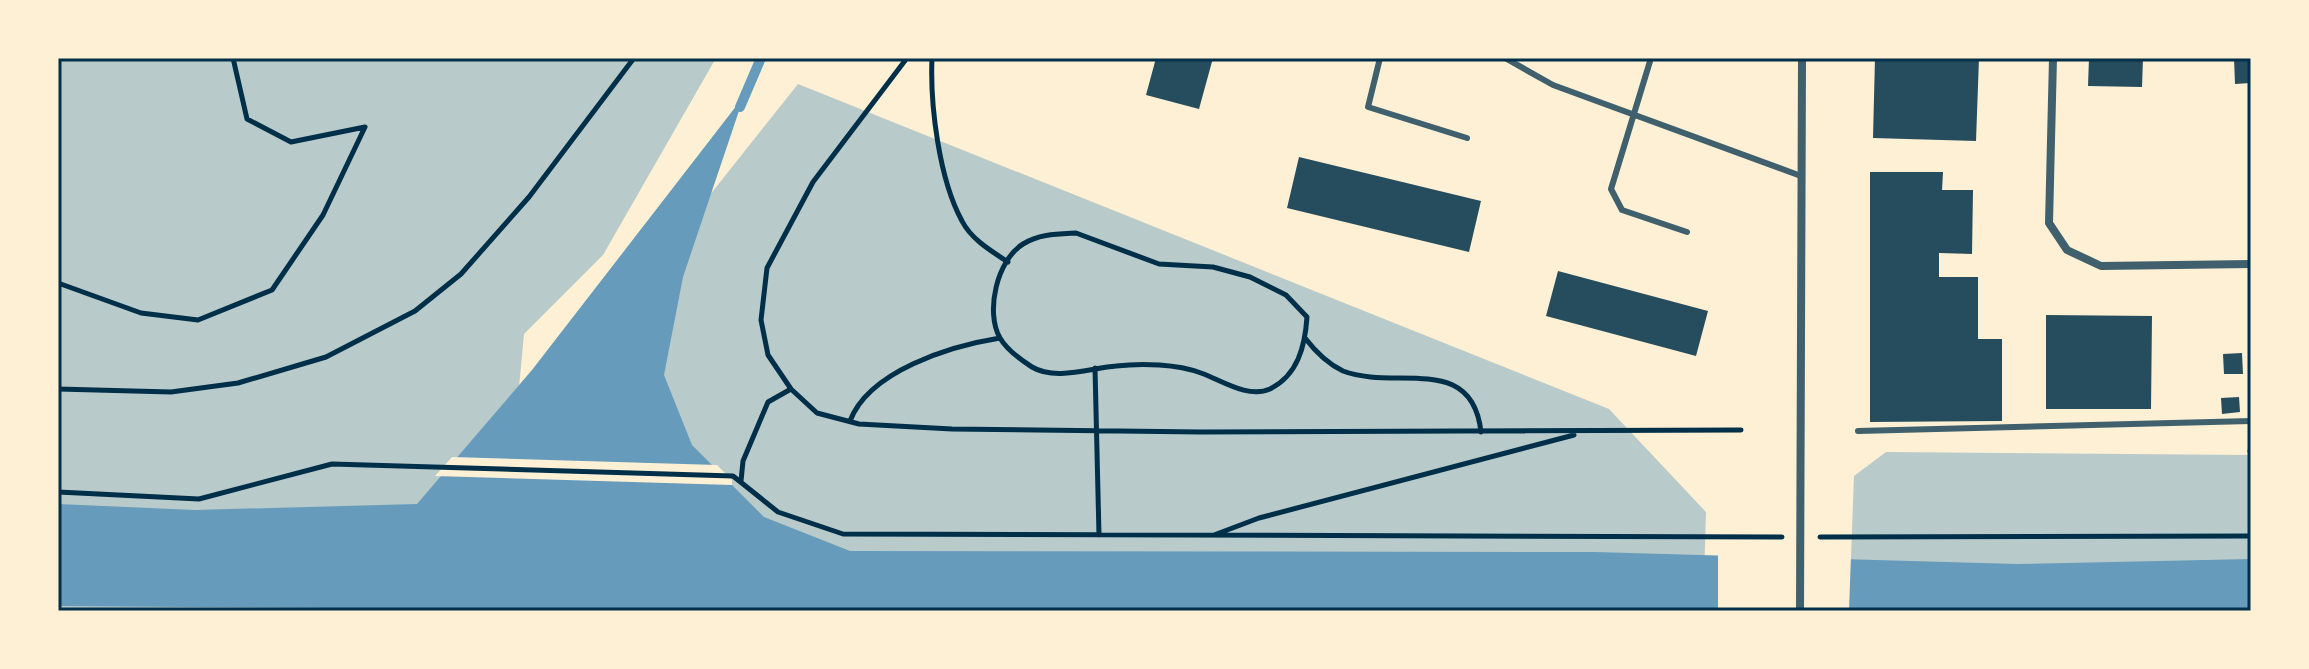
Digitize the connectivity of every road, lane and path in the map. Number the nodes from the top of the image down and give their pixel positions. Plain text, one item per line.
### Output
1 (233, 58) edge
2 (634, 58) edge
3 (907, 58) edge
4 (932, 58) edge
5 (1380, 58) edge
6 (1505, 58) edge
7 (1651, 58) edge
8 (1802, 58) edge
9 (2053, 58) edge
10 (1633, 114) junction
11 (1467, 138) dead end
12 (1801, 176) junction
13 (1687, 232) dead end
14 (1008, 262) junction
15 (2251, 264) edge
16 (58, 283) edge
17 (1000, 338) junction
18 (1305, 338) junction
19 (1095, 368) junction
20 (58, 389) edge
21 (791, 389) junction
22 (850, 421) junction
23 (2251, 421) edge
24 (1741, 430) dead end
25 (1099, 431) junction
26 (1858, 431) dead end
27 (1481, 432) junction
28 (1582, 433) junction
29 (741, 482) junction
30 (58, 492) edge
31 (1797, 533) junction
32 (1099, 535) junction
33 (1211, 536) junction
34 (2251, 536) edge
35 (1810, 537) dead end
36 (1800, 611) edge

1 - 16 path
2 - 20 path
3 - 21 path
4 - 14 path
5 - 11 lane
6 - 10 lane
7 - 10 lane
8 - 12 street
9 - 15 street
10 - 12 lane
10 - 13 lane
12 - 31 street
14 - 17 path
14 - 18 path
17 - 19 path
17 - 22 path
18 - 19 path
18 - 27 path
19 - 25 path
21 - 22 path
21 - 29 path
22 - 25 path
23 - 26 lane
24 - 28 path
25 - 27 path
25 - 32 path
27 - 28 path
28 - 33 path
29 - 30 path
29 - 32 path
31 - 33 path
31 - 36 street
32 - 33 path
34 - 35 path

